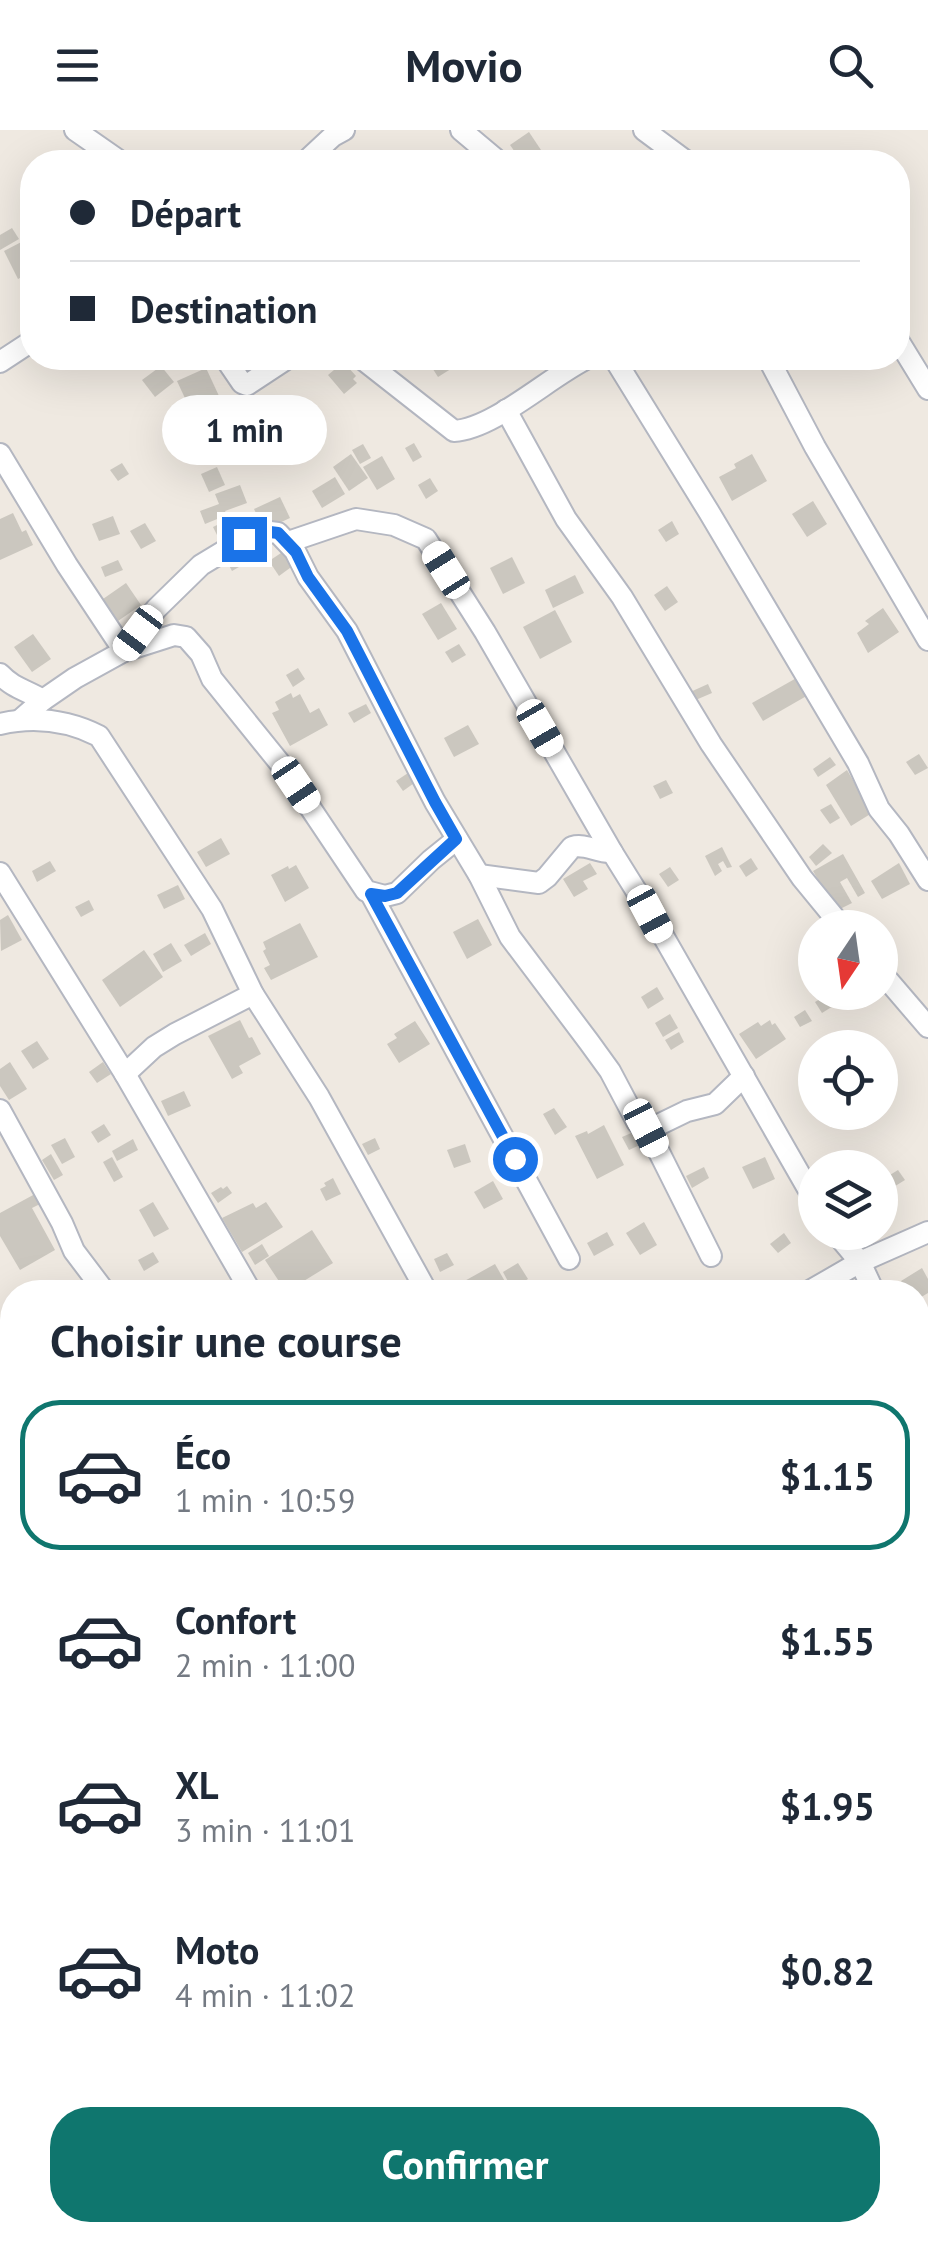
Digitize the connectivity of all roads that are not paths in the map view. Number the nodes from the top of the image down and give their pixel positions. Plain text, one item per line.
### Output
1 (75, 130) edge
2 (344, 130) edge
3 (460, 130) edge
4 (644, 130) edge
5 (104, 150) edge
6 (322, 150) edge
7 (484, 150) edge
8 (670, 150) edge
9 (910, 360) edge
10 (233, 370) edge
11 (270, 370) edge
12 (377, 370) edge
13 (554, 370) edge
14 (621, 370) edge
15 (774, 370) edge
16 (928, 389) edge
17 (506, 410) junction
18 (0, 454) edge
19 (288, 542) junction
20 (926, 633) edge
21 (124, 651) junction
22 (0, 674) edge
23 (43, 700) junction
24 (10, 722) edge
25 (456, 839) junction
26 (612, 852) junction
27 (0, 873) edge
28 (479, 874) junction
29 (928, 880) edge
30 (371, 894) junction
31 (828, 910) edge
32 (898, 992) edge
33 (253, 994) junction
34 (928, 1028) edge
35 (124, 1074) junction
36 (744, 1076) junction
37 (0, 1110) edge
38 (646, 1128) junction
39 (798, 1171) edge
40 (928, 1232) edge
41 (850, 1250) edge
42 (711, 1256) dead end
43 (569, 1259) dead end
44 (860, 1262) junction
45 (96, 1280) edge
46 (244, 1280) edge
47 (420, 1280) edge
48 (829, 1280) edge
49 (868, 1280) edge

1 - 5 street
2 - 6 street
3 - 7 street
4 - 8 street
9 - 16 street
10 - 11 street
12 - 17 street
13 - 17 street
14 - 29 street
15 - 20 street
17 - 31 street
18 - 21 street
19 - 21 street
19 - 25 street
19 - 26 street
21 - 23 street
21 - 30 street
22 - 23 street
23 - 24 street
24 - 33 street
25 - 28 street
25 - 30 street
26 - 28 street
26 - 36 street
27 - 35 street
28 - 38 street
30 - 43 street
32 - 34 street
33 - 35 street
33 - 47 street
35 - 46 street
36 - 38 street
36 - 39 street
37 - 45 street
38 - 42 street
40 - 44 street
41 - 44 street
44 - 48 street
44 - 49 street

